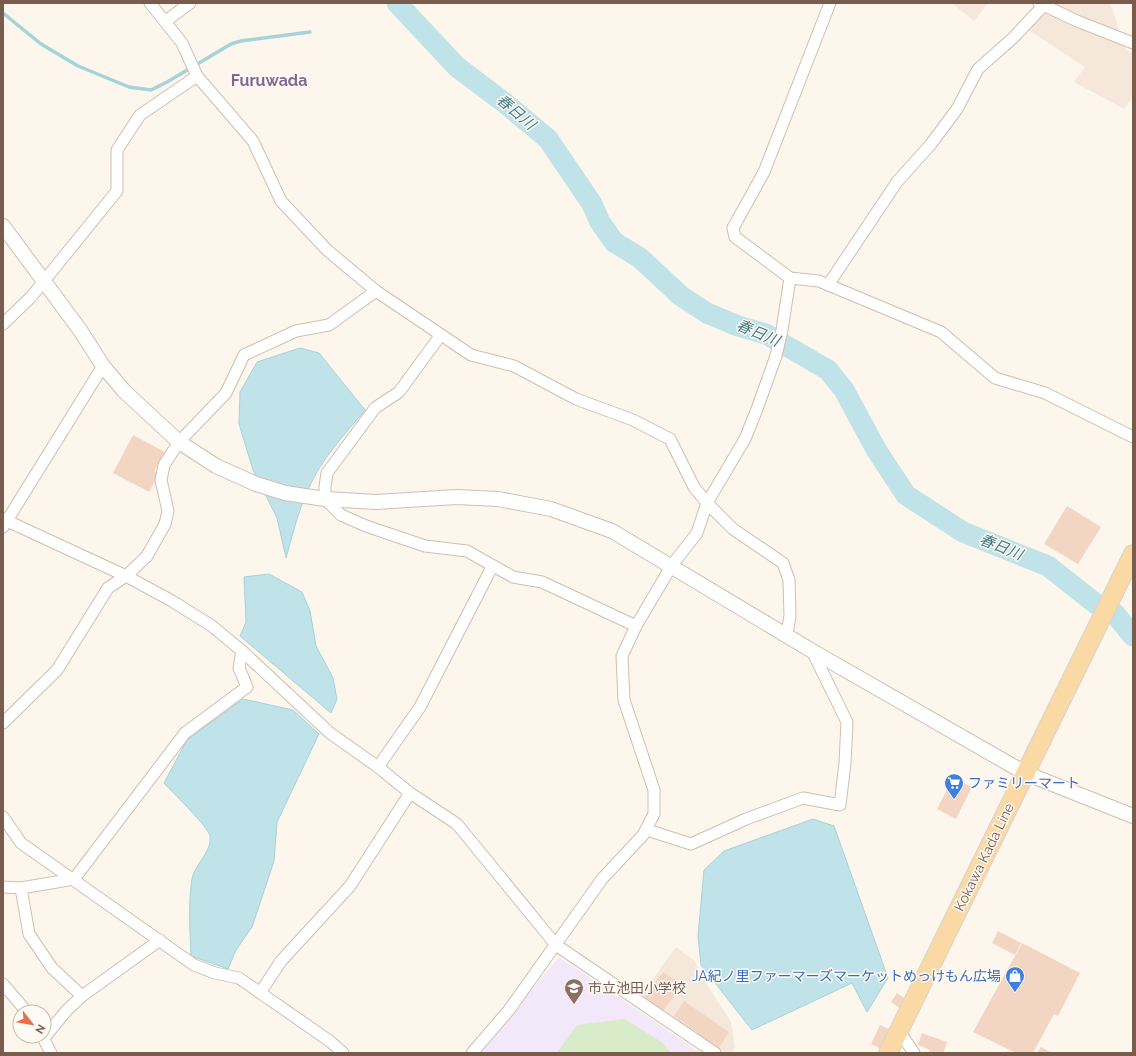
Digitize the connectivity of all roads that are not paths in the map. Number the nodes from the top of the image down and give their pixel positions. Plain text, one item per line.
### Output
1 (150, 3) edge
2 (190, 3) edge
3 (830, 3) edge
4 (1042, 4) edge
5 (166, 21) junction
6 (1133, 43) edge
7 (197, 76) junction
8 (3, 226) edge
9 (790, 278) junction
10 (44, 281) junction
11 (828, 285) junction
12 (376, 291) junction
13 (3, 324) edge
14 (440, 336) junction
15 (103, 366) junction
16 (1133, 437) edge
17 (179, 442) junction
18 (325, 499) junction
19 (707, 503) junction
20 (4, 523) edge
21 (1133, 554) edge
22 (672, 565) junction
23 (492, 567) junction
24 (126, 576) junction
25 (636, 626) junction
26 (787, 634) junction
27 (242, 651) junction
28 (814, 652) junction
29 (3, 723) edge
30 (378, 767) junction
31 (1025, 773) junction
32 (410, 793) junction
33 (1133, 816) edge
34 (3, 817) edge
35 (647, 830) junction
36 (74, 879) junction
37 (3, 887) edge
38 (21, 888) junction
39 (160, 940) junction
40 (556, 945) junction
41 (3, 984) edge
42 (260, 993) junction
43 (82, 996) junction
44 (20, 1004) edge
45 (52, 1027) edge
46 (898, 1031) junction
47 (46, 1044) edge
48 (51, 1053) edge
49 (343, 1053) edge
50 (472, 1053) edge
51 (715, 1053) edge
52 (888, 1053) edge
53 (914, 1053) edge

1 - 5 street
2 - 5 street
3 - 9 street
4 - 6 street
4 - 11 street
5 - 7 street
7 - 10 street
7 - 12 street
8 - 10 street
9 - 11 street
9 - 19 street
10 - 13 street
10 - 15 street
11 - 16 street
12 - 14 street
12 - 17 street
14 - 18 street
14 - 19 street
15 - 17 street
15 - 20 street
17 - 18 street
17 - 24 street
18 - 22 street
18 - 23 street
19 - 22 street
19 - 26 street
20 - 24 street
21 - 31 main road, Kokawa Kada Line
22 - 25 street
22 - 26 street
23 - 25 street
23 - 30 street
24 - 27 street
24 - 29 street
25 - 35 street
26 - 28 street
27 - 30 street
27 - 36 street
28 - 31 street
28 - 35 street
30 - 32 street
31 - 33 street
31 - 46 main road, Kokawa Kada Line
32 - 40 street
32 - 42 street
34 - 36 street
35 - 40 street
36 - 38 street
36 - 39 street
37 - 38 street
38 - 43 street
39 - 42 street
39 - 43 street
40 - 50 street
40 - 51 street
41 - 44 street
42 - 49 street
43 - 45 street
46 - 52 main road, Kokawa Kada Line
46 - 53 street
47 - 48 street

